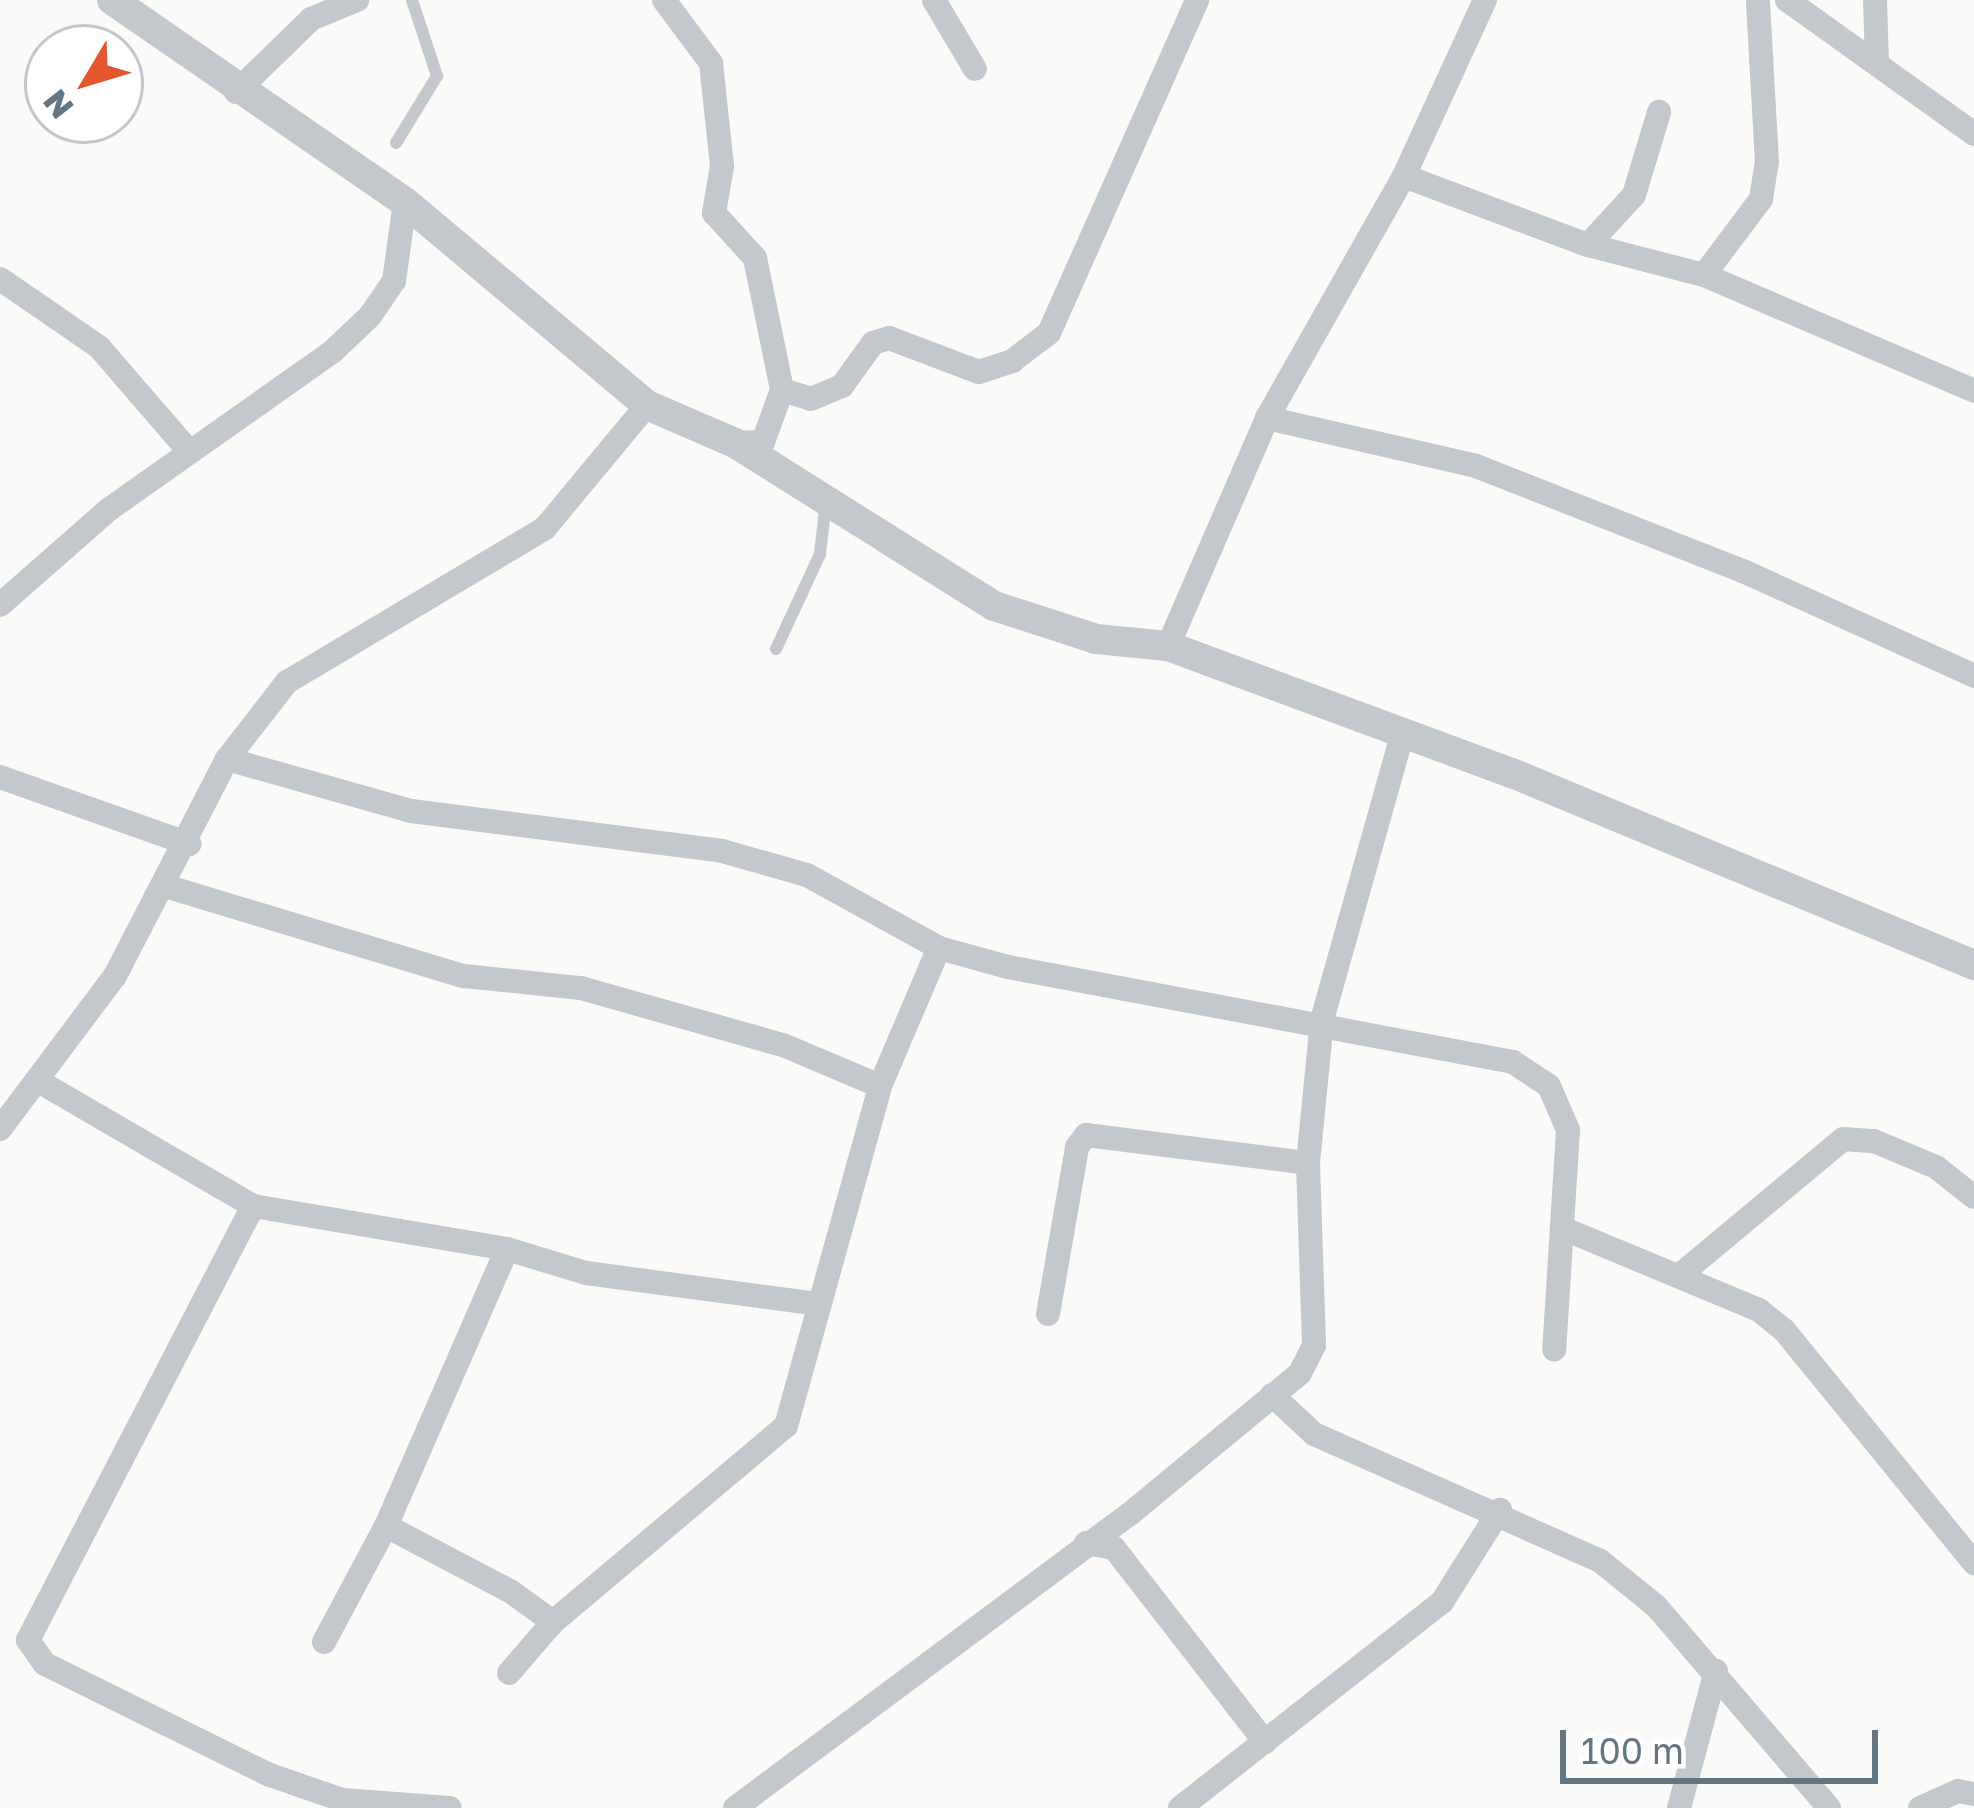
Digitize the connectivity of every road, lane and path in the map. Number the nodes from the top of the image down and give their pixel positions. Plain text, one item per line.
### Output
1 (112, 0) edge
2 (357, 0) edge
3 (412, 0) edge
4 (664, 0) edge
5 (934, 0) edge
6 (1197, 0) edge
7 (1485, 0) edge
8 (1758, 0) edge
9 (1787, 0) edge
10 (1875, 0) edge
11 (1876, 62) junction
12 (975, 69) dead end
13 (236, 92) junction
14 (1659, 112) dead end
15 (1974, 134) edge
16 (396, 143) dead end
17 (1404, 176) junction
18 (405, 202) junction
19 (1588, 245) junction
20 (1704, 275) junction
21 (0, 280) edge
22 (782, 390) junction
23 (1974, 391) edge
24 (647, 404) junction
25 (1267, 418) junction
26 (735, 443) junction
27 (187, 449) junction
28 (826, 500) junction
29 (0, 605) edge
30 (1168, 646) junction
31 (776, 650) dead end
32 (1974, 676) edge
33 (1402, 736) junction
34 (227, 759) junction
35 (0, 777) edge
36 (189, 844) junction
37 (165, 886) junction
38 (939, 948) junction
39 (1974, 964) edge
40 (1322, 1020) junction
41 (40, 1082) junction
42 (880, 1086) junction
43 (5, 1115) edge
44 (1308, 1163) junction
45 (1974, 1196) edge
46 (254, 1206) junction
47 (1562, 1228) junction
48 (507, 1249) junction
49 (1679, 1275) junction
50 (818, 1304) junction
51 (1048, 1314) dead end
52 (1554, 1350) dead end
53 (1271, 1395) junction
54 (1500, 1510) junction
55 (386, 1526) junction
56 (1086, 1543) junction
57 (1974, 1563) edge
58 (553, 1622) junction
59 (324, 1642) dead end
60 (1716, 1671) junction
61 (509, 1673) dead end
62 (1265, 1742) junction
63 (1974, 1794) edge
64 (450, 1808) edge
65 (735, 1808) edge
66 (1180, 1808) edge
67 (1678, 1808) edge
68 (1829, 1808) edge
69 (1921, 1808) edge

1 - 13 street
2 - 13 street
3 - 16 lane
4 - 22 street
5 - 12 street
6 - 22 street
7 - 17 street
8 - 20 street
9 - 11 street
10 - 11 street
11 - 15 street
13 - 18 street
14 - 19 street
17 - 19 street
17 - 25 street
18 - 24 street
18 - 27 street
19 - 20 street
20 - 23 street
21 - 27 street
22 - 26 street
24 - 26 street
24 - 34 street
25 - 30 street
25 - 32 street
26 - 28 street
27 - 29 street
28 - 30 street
28 - 31 lane
30 - 33 street
33 - 39 street
33 - 40 street
34 - 36 street
34 - 38 street
35 - 36 street
36 - 37 street
37 - 41 street
37 - 42 street
38 - 40 street
38 - 42 street
40 - 44 street
40 - 47 street
41 - 43 street
41 - 46 street
42 - 50 street
44 - 51 street
44 - 53 street
45 - 49 street
46 - 48 street
46 - 64 street
47 - 49 street
47 - 52 street
48 - 50 street
48 - 55 street
49 - 57 street
50 - 58 street
53 - 54 street
53 - 56 street
54 - 60 street
54 - 62 street
55 - 58 street
55 - 59 street
56 - 62 street
56 - 65 street
58 - 61 street
60 - 67 street
60 - 68 street
62 - 66 street
63 - 69 street

